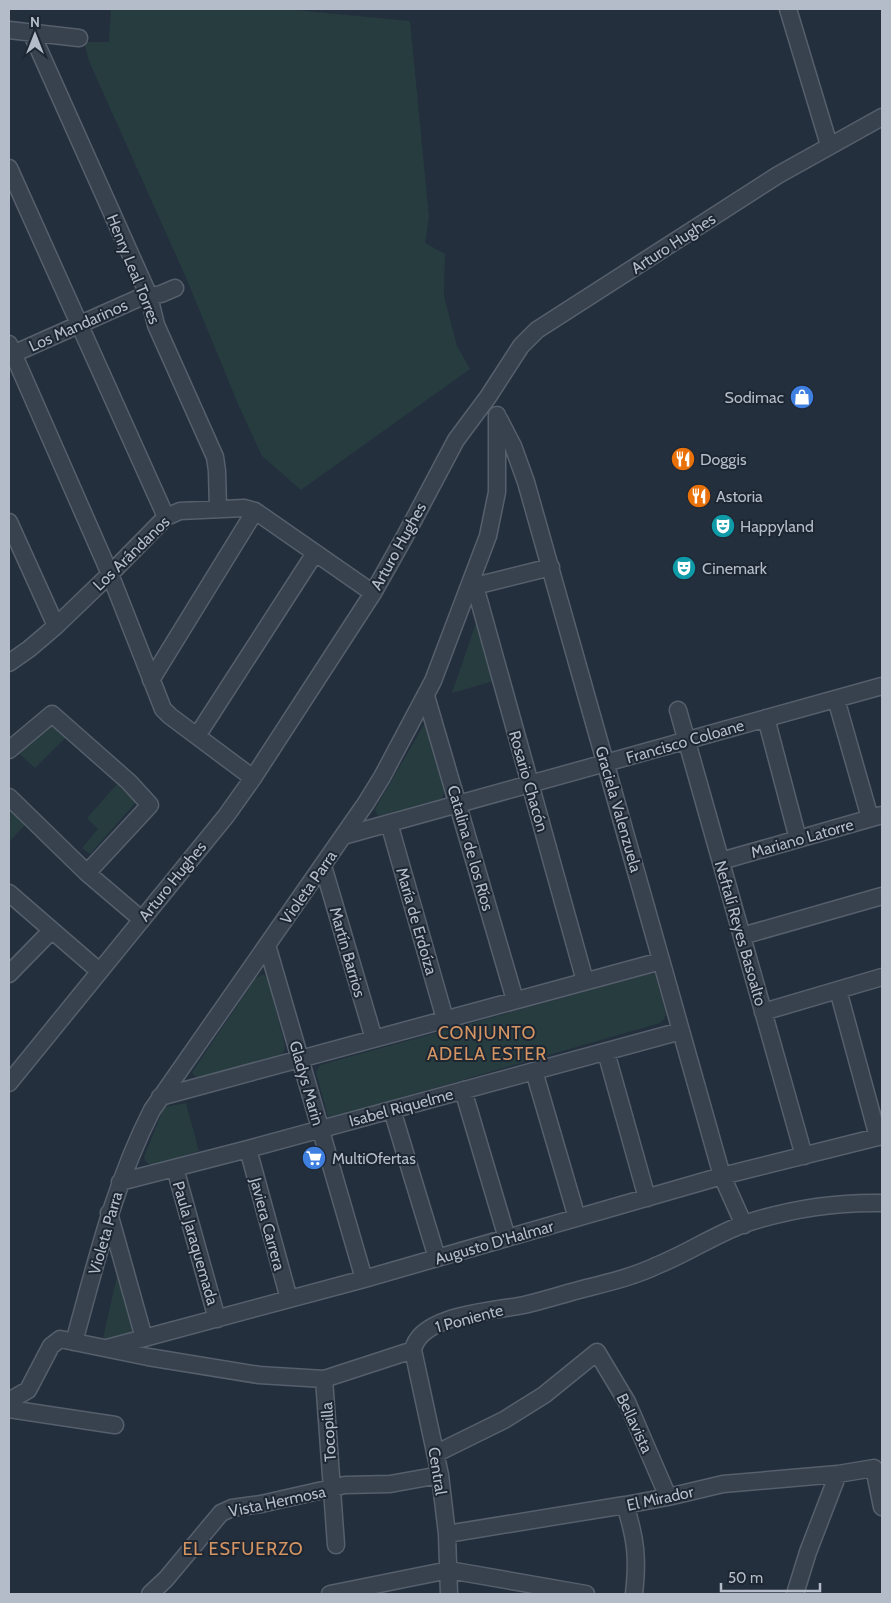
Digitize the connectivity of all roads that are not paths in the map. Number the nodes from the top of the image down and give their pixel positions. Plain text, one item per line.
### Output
1 (788, 9) edge
2 (9, 30) edge
3 (31, 32) junction
4 (79, 38) dead end
5 (882, 117) edge
6 (830, 146) junction
7 (9, 168) edge
8 (175, 288) dead end
9 (149, 296) junction
10 (79, 325) junction
11 (10, 351) edge
12 (488, 397) junction
13 (497, 415) junction
14 (218, 510) junction
15 (255, 511) junction
16 (166, 517) junction
17 (9, 522) edge
18 (315, 553) junction
19 (551, 567) junction
20 (110, 574) junction
21 (472, 586) junction
22 (373, 594) junction
23 (56, 626) junction
24 (9, 663) edge
25 (151, 680) junction
26 (882, 686) edge
27 (426, 696) junction
28 (836, 699) junction
29 (678, 710) dead end
30 (766, 718) junction
31 (197, 736) junction
32 (687, 741) junction
33 (9, 750) edge
34 (606, 763) junction
35 (253, 778) junction
36 (530, 784) junction
37 (9, 797) edge
38 (458, 804) junction
39 (876, 817) edge
40 (389, 824) junction
41 (343, 836) junction
42 (798, 839) junction
43 (721, 861) junction
44 (322, 866) junction
45 (87, 873) junction
46 (882, 896) edge
47 (11, 900) edge
48 (141, 919) junction
49 (52, 930) junction
50 (742, 936) junction
51 (267, 945) junction
52 (661, 960) junction
53 (99, 971) junction
54 (9, 974) edge
55 (882, 977) edge
56 (585, 981) junction
57 (838, 990) junction
58 (515, 1000) junction
59 (763, 1012) junction
60 (445, 1020) junction
61 (681, 1031) junction
62 (374, 1039) junction
63 (606, 1052) junction
64 (300, 1059) junction
65 (534, 1071) junction
66 (9, 1082) edge
67 (463, 1090) junction
68 (160, 1097) junction
69 (392, 1110) junction
70 (321, 1129) junction
71 (880, 1136) edge
72 (248, 1149) junction
73 (804, 1156) junction
74 (175, 1168) junction
75 (722, 1176) junction
76 (120, 1182) junction
77 (647, 1198) junction
78 (882, 1203) edge
79 (109, 1213) junction
80 (577, 1218) junction
81 (744, 1224) junction
82 (507, 1238) junction
83 (437, 1258) junction
84 (364, 1279) junction
85 (289, 1299) junction
86 (217, 1319) junction
87 (144, 1338) junction
88 (74, 1342) junction
89 (107, 1348) junction
90 (413, 1350) junction
91 (324, 1379) junction
92 (28, 1390) junction
93 (9, 1401) edge
94 (9, 1409) edge
95 (26, 1412) junction
96 (115, 1425) dead end
97 (437, 1453) junction
98 (838, 1474) junction
99 (440, 1475) junction
100 (332, 1488) junction
101 (668, 1497) junction
102 (625, 1505) junction
103 (882, 1507) edge
104 (447, 1534) junction
105 (336, 1545) dead end
106 (449, 1570) junction
107 (150, 1594) edge
108 (330, 1594) edge
109 (449, 1594) edge
110 (586, 1594) edge
111 (634, 1594) edge
112 (795, 1594) edge

1 - 6 street
2 - 3 street
3 - 4 street
3 - 9 street, Henry Leal Torres
5 - 6 street, Arturo Hughes
6 - 12 street, Arturo Hughes
7 - 10 street
8 - 9 street, Los Mandarinos
9 - 10 street, Los Mandarinos
9 - 14 street, Henry Leal Torres
10 - 11 street, Los Mandarinos
10 - 16 street
11 - 20 street
12 - 13 street, Graciela Valenzuela
12 - 22 street, Arturo Hughes
13 - 19 street, Graciela Valenzuela
13 - 21 street, Violeta Parra
14 - 15 street, Los Arándanos
14 - 16 street, Los Arándanos
15 - 18 street
15 - 25 street
16 - 20 street, Los Arándanos
17 - 23 street
18 - 22 street
18 - 31 street
19 - 21 street
19 - 34 street, Graciela Valenzuela
20 - 23 street, Los Arándanos
20 - 25 street
21 - 27 street, Violeta Parra
21 - 36 street, Rosario Chacón
22 - 35 street, Arturo Hughes
23 - 24 street, Los Arándanos
25 - 31 street
26 - 28 street, Francisco Coloane
27 - 38 street, Catalina de los Ríos
27 - 41 street, Violeta Parra
28 - 30 street, Francisco Coloane
28 - 39 street
29 - 32 street, Neftalí Reyes Basoalto
30 - 32 street, Francisco Coloane
30 - 42 street
31 - 35 street
32 - 34 street, Francisco Coloane
32 - 43 street, Neftalí Reyes Basoalto
33 - 45 street
34 - 36 street, Francisco Coloane
34 - 52 street, Graciela Valenzuela
35 - 48 street, Arturo Hughes
36 - 38 street, Francisco Coloane
36 - 56 street, Rosario Chacón
37 - 45 street
38 - 40 street, Francisco Coloane
38 - 58 street, Catalina de los Ríos
39 - 42 street, Mariano Latorre
40 - 41 street, Francisco Coloane
40 - 60 street, María de Erdoíza
41 - 44 street, Violeta Parra
42 - 43 street, Mariano Latorre
43 - 50 street, Neftalí Reyes Basoalto
44 - 51 street, Violeta Parra
44 - 62 street, Martín Barrios
45 - 48 street
46 - 50 street
47 - 49 street
48 - 53 street, Arturo Hughes
49 - 53 street
49 - 54 street
50 - 59 street, Neftalí Reyes Basoalto
51 - 64 street, Gladys Marin
51 - 68 street, Violeta Parra
52 - 56 street
52 - 61 street, Graciela Valenzuela
53 - 66 street, Arturo Hughes
55 - 57 street
56 - 58 street
57 - 59 street
57 - 71 street
58 - 60 street
59 - 73 street, Neftalí Reyes Basoalto
60 - 62 street
61 - 63 street, Isabel Riquelme
61 - 75 street, Graciela Valenzuela
62 - 64 street
63 - 65 street, Isabel Riquelme
63 - 77 street
64 - 68 street
64 - 70 street, Gladys Marin
65 - 67 street, Isabel Riquelme
65 - 80 street
67 - 69 street, Isabel Riquelme
67 - 82 street
68 - 76 street, Violeta Parra
69 - 70 street, Isabel Riquelme
69 - 83 street
70 - 72 street, Isabel Riquelme
70 - 84 street, Gladys Marin
71 - 73 street, Augusto D'Halmar
72 - 74 street, Isabel Riquelme
72 - 85 street, Javiera Carrera
73 - 75 street, Augusto D'Halmar
74 - 76 street, Isabel Riquelme
74 - 86 street, Paula Jaraquemada
75 - 77 street, Augusto D'Halmar
75 - 81 street, Graciela Valenzuela
76 - 79 street, Violeta Parra
77 - 80 street, Augusto D'Halmar
78 - 81 street, 1 Poniente
79 - 87 street
79 - 88 street, Violeta Parra
80 - 82 street, Augusto D'Halmar
81 - 90 street, 1 Poniente
82 - 83 street, Augusto D'Halmar
83 - 84 street, Augusto D'Halmar
84 - 85 street, Augusto D'Halmar
85 - 86 street, Augusto D'Halmar
86 - 87 street, Augusto D'Halmar
87 - 89 street, Augusto D'Halmar
88 - 89 street
88 - 92 street
89 - 91 street
90 - 91 street
90 - 97 street, Central
91 - 100 street, Tocopilla
92 - 93 street
92 - 95 street
94 - 95 street
95 - 96 street
97 - 99 street, Central
97 - 101 street, Bellavista
98 - 101 street, El Mirador
98 - 103 street, El Mirador
98 - 112 street
99 - 100 street, Vista Hermosa
99 - 104 street, Central
100 - 105 street, Tocopilla
100 - 107 street, Vista Hermosa
101 - 102 street, El Mirador
102 - 104 street, El Mirador
102 - 111 street
104 - 106 street, Central
106 - 108 street
106 - 109 street, Central
106 - 110 street

